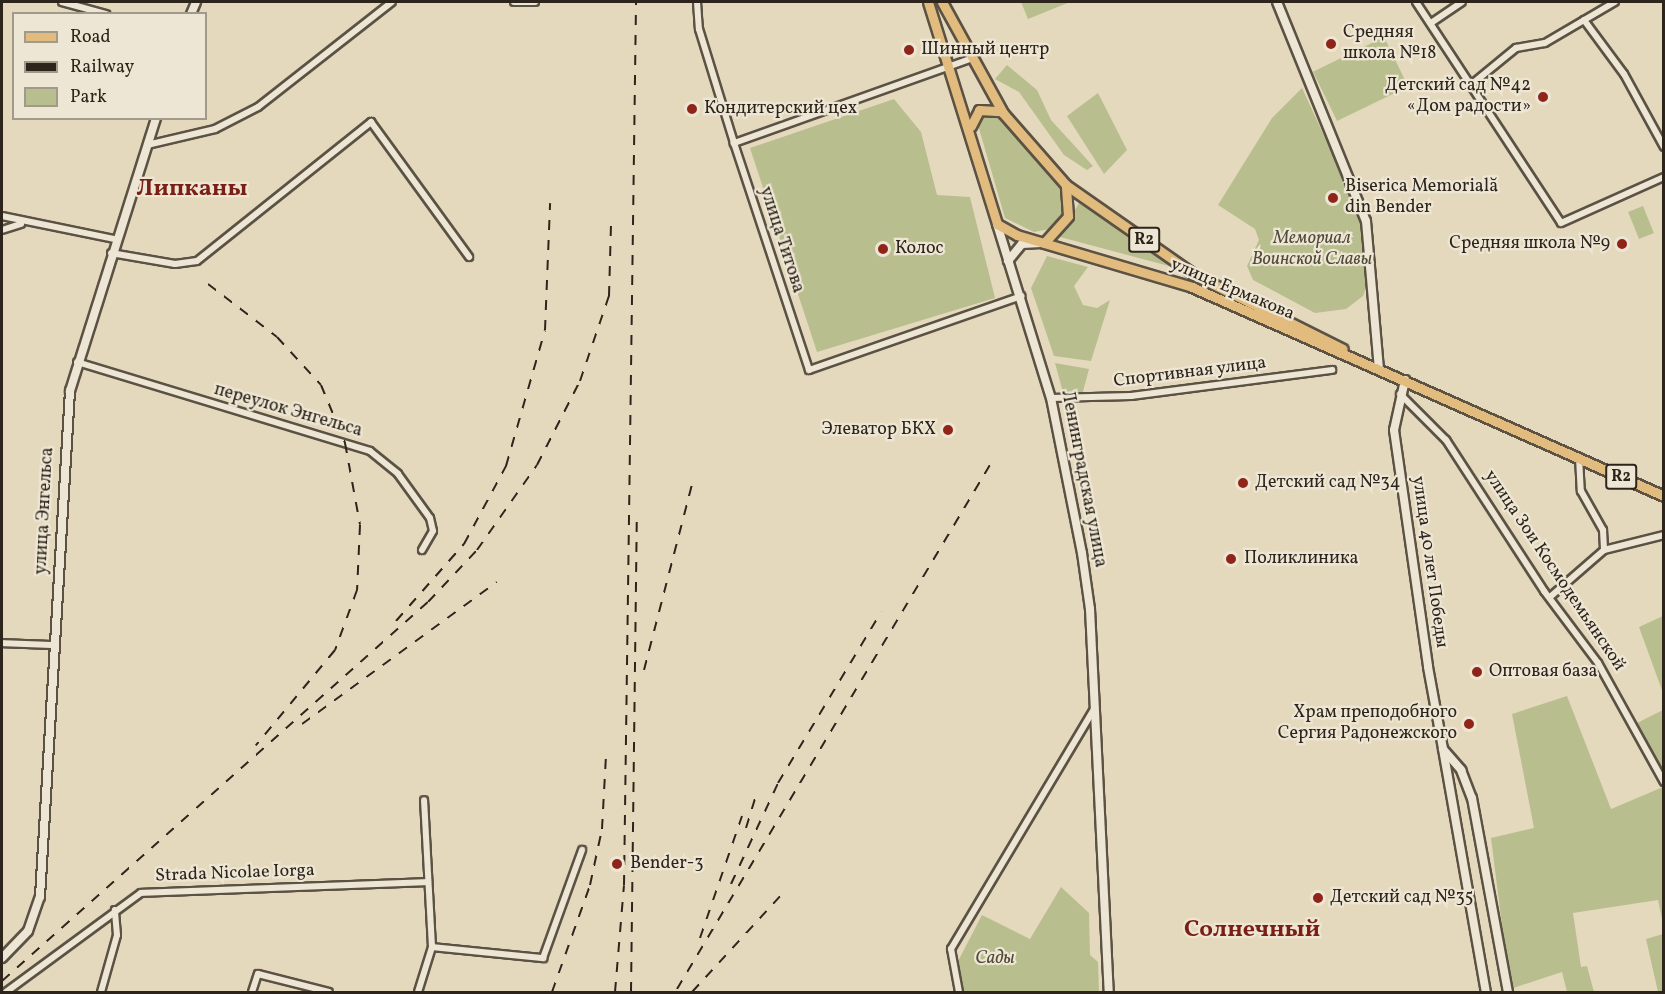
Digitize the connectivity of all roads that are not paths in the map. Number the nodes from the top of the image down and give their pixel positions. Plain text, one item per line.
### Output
1 (62, 2) edge
2 (392, 2) edge
3 (514, 2) edge
4 (535, 2) edge
5 (697, 2) edge
6 (928, 2) edge
7 (942, 2) edge
8 (1277, 2) edge
9 (1416, 2) edge
10 (1462, 2) edge
11 (1615, 2) edge
12 (99, 12) edge
13 (1584, 20) junction
14 (1431, 23) junction
15 (970, 59) junction
16 (950, 64) junction
17 (1472, 84) junction
18 (1003, 113) junction
19 (155, 120) edge
20 (970, 133) junction
21 (734, 143) junction
22 (147, 145) junction
23 (1664, 147) edge
24 (1664, 177) edge
25 (1066, 185) junction
26 (2, 216) edge
27 (22, 224) junction
28 (997, 224) junction
29 (2, 230) edge
30 (114, 240) junction
31 (1044, 243) junction
32 (111, 252) junction
33 (469, 257) dead end
34 (1008, 261) junction
35 (1021, 296) junction
36 (77, 362) junction
37 (1365, 363) junction
38 (1379, 369) junction
39 (1332, 370) dead end
40 (1405, 380) junction
41 (1399, 393) junction
42 (1051, 398) junction
43 (1579, 457) junction
44 (1664, 496) edge
45 (1664, 535) edge
46 (422, 550) dead end
47 (1604, 550) junction
48 (1550, 597) junction
49 (2, 643) edge
50 (55, 645) junction
51 (1094, 709) junction
52 (1443, 749) junction
53 (1664, 782) edge
54 (424, 800) dead end
55 (582, 850) dead end
56 (427, 882) junction
57 (115, 910) junction
58 (432, 947) junction
59 (2, 958) edge
60 (329, 992) edge
61 (6, 993) edge
62 (101, 993) edge
63 (252, 993) edge
64 (418, 993) edge
65 (959, 993) edge
66 (1109, 993) edge
67 (1486, 993) edge
68 (1508, 993) edge

1 - 12 street
2 - 22 street
3 - 4 street
5 - 21 street
6 - 16 main road
7 - 15 main road, улица Ермакова / R2
8 - 38 street
9 - 14 street
10 - 14 street
11 - 13 street
13 - 17 street
13 - 23 street
14 - 17 street
15 - 16 street
15 - 18 main road, улица Ермакова / R2
16 - 20 main road
16 - 21 street
17 - 24 street
18 - 20 main road
18 - 25 main road, улица Ермакова / R2
19 - 22 street, улица Энгельса
20 - 28 main road
21 - 35 street, улица Титова
22 - 30 street, улица Энгельса
25 - 31 main road
25 - 37 main road, улица Ермакова / R2
26 - 27 street
27 - 29 street
27 - 30 street
28 - 31 main road, улица Ермакова / R2
28 - 34 street, Ленинградская улица
30 - 32 street, улица Энгельса
31 - 34 street
31 - 37 main road, улица Ермакова / R2
32 - 33 street
32 - 36 street, улица Энгельса
34 - 35 street, Ленинградская улица
35 - 42 street, Ленинградская улица
36 - 46 street, переулок Энгельса
36 - 50 street, улица Энгельса
37 - 38 main road, улица Ермакова
38 - 40 main road, улица Ермакова / R2
39 - 42 street, Спортивная улица
40 - 41 street, улица 40 лет Победы
40 - 43 main road, улица Ермакова / R2
41 - 48 street, улица Зои Космодемьянской
41 - 52 street, улица 40 лет Победы
42 - 51 street, Ленинградская улица
43 - 44 main road, улица Ермакова / R2
43 - 47 street
45 - 47 street
47 - 48 street
48 - 53 street, улица Зои Космодемьянской
49 - 50 street
50 - 59 street, улица Энгельса
51 - 65 street
51 - 66 street, Ленинградская улица
52 - 67 street, улица 40 лет Победы
52 - 68 street
54 - 56 street
55 - 58 street
56 - 57 street, Strada Nicolae Iorga
56 - 58 street
57 - 61 street, Strada Nicolae Iorga
57 - 62 street
58 - 64 street
60 - 63 street

